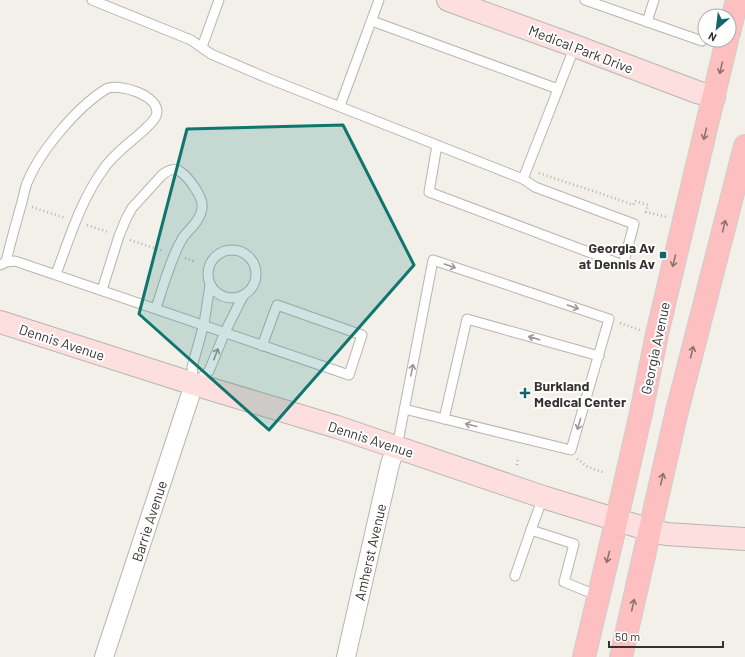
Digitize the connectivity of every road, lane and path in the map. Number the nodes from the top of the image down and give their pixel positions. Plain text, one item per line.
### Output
1 (92, 0) edge
2 (220, 0) edge
3 (379, 0) edge
4 (448, 0) edge
5 (585, 0) edge
6 (654, 0) edge
7 (372, 21) junction
8 (647, 22) junction
9 (697, 39) edge
10 (575, 46) junction
11 (202, 48) junction
12 (725, 48) edge
13 (558, 89) junction
14 (714, 97) junction
15 (340, 106) junction
16 (437, 145) junction
17 (745, 146) edge
18 (539, 173) dead end
19 (523, 179) junction
20 (670, 217) dead end
21 (3, 264) edge
22 (56, 274) junction
23 (210, 285) junction
24 (102, 290) junction
25 (243, 296) junction
26 (156, 308) junction
27 (610, 319) junction
28 (0, 322) edge
29 (204, 324) junction
30 (642, 330) dead end
31 (225, 332) junction
32 (262, 346) junction
33 (599, 356) junction
34 (194, 384) junction
35 (404, 409) junction
36 (444, 419) junction
37 (396, 447) junction
38 (571, 450) junction
39 (518, 457) dead end
40 (517, 465) dead end
41 (605, 472) dead end
42 (543, 497) junction
43 (616, 519) junction
44 (531, 530) junction
45 (650, 530) junction
46 (745, 539) edge
47 (516, 576) dead end
48 (598, 594) junction
49 (104, 657) edge
50 (346, 657) edge
51 (584, 657) edge
52 (621, 657) edge

1 - 11 lane
2 - 11 lane
3 - 7 lane
4 - 10 street, Medical Park Drive
5 - 8 lane
6 - 8 lane
7 - 13 lane
7 - 15 lane
8 - 9 lane
10 - 13 lane
10 - 14 street, Medical Park Drive
11 - 15 lane
12 -> 14 main road, Georgia Avenue
13 - 19 lane
14 -> 43 main road, Georgia Avenue
15 - 16 lane
16 - 19 lane
16 - 19 lane
45 -> 17 main road
18 - 20 path
21 - 22 lane
21 - 22 lane
22 - 24 lane
23 - 25 lane
23 - 25 lane
23 - 29 lane
24 - 26 lane
24 - 26 lane
25 - 31 lane
26 - 29 lane
27 - 30 path
27 - 33 lane
35 -> 27 lane
28 - 34 street, Dennis Avenue
29 - 31 lane
29 - 34 lane
31 - 32 lane
34 -> 31 lane
32 - 32 lane
33 -> 36 lane
33 -> 38 lane
34 - 37 street, Dennis Avenue
34 - 49 street, Barrie Avenue
35 - 36 lane
35 - 37 lane
38 -> 36 lane
37 - 42 street, Dennis Avenue
37 - 50 street, Amherst Avenue
38 - 41 path
39 - 40 path
42 - 43 street, Dennis Avenue
42 - 44 lane
43 - 45 street, Dennis Avenue
43 -> 48 main road, Georgia Avenue
44 - 47 lane
44 - 48 lane
45 - 46 street, Dennis Avenue
52 -> 45 main road
48 - 51 main road, Georgia Avenue

